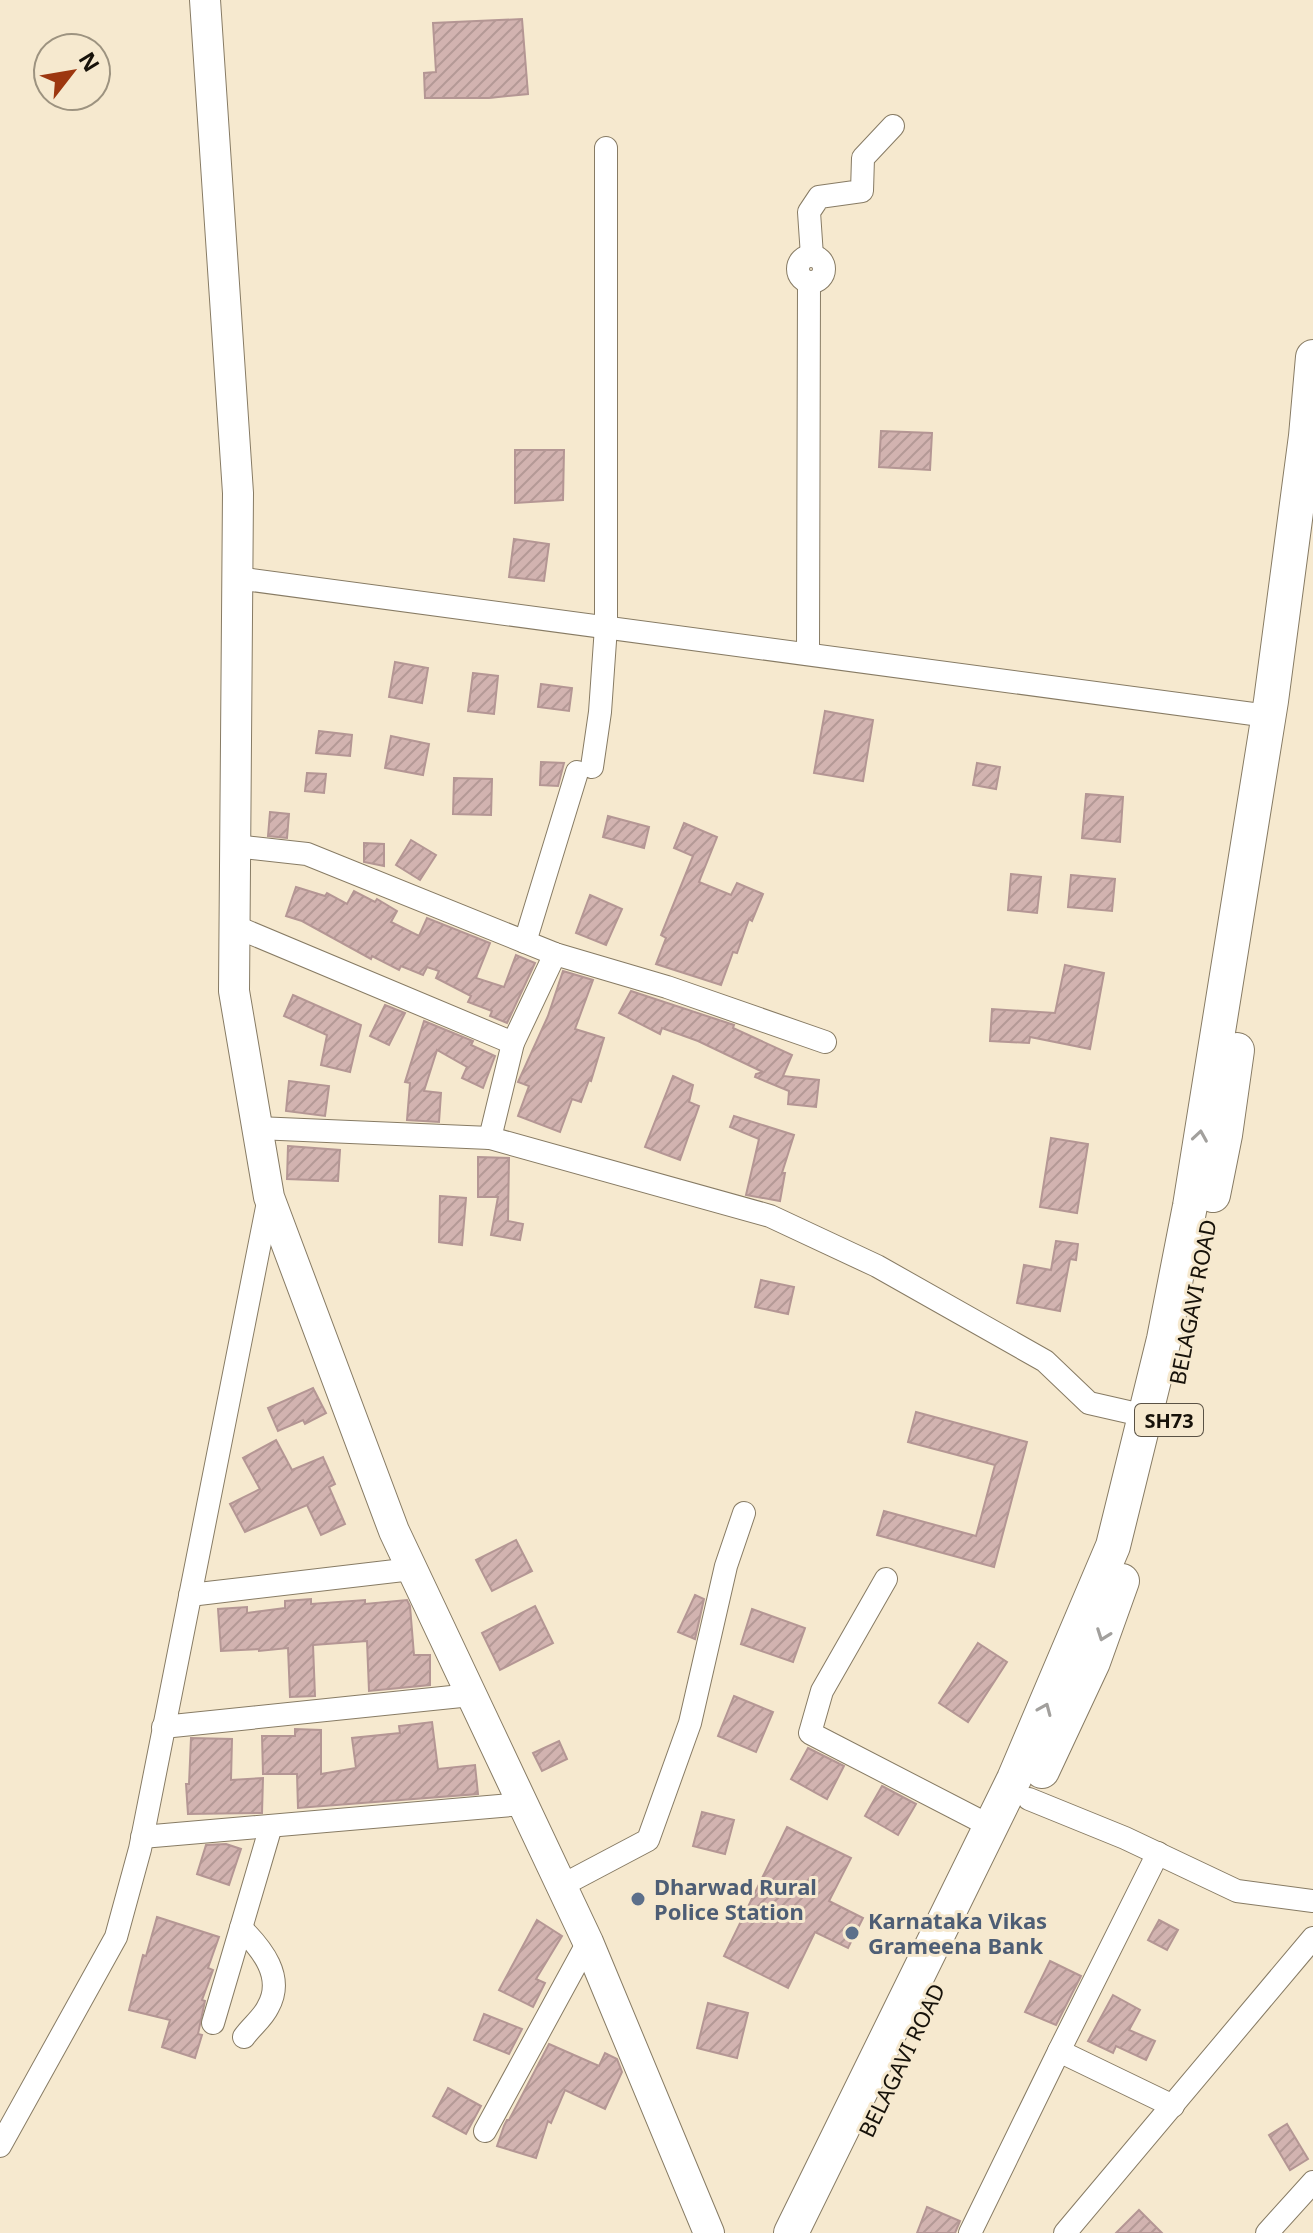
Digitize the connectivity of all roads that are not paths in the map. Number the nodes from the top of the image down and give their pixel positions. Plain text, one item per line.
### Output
1 (205, 0) edge
2 (893, 126) dead end
3 (606, 148) dead end
4 (1313, 357) edge
5 (1313, 543) edge
6 (237, 578) junction
7 (606, 627) junction
8 (808, 654) junction
9 (1268, 716) junction
10 (235, 846) junction
11 (234, 926) junction
12 (525, 942) junction
13 (555, 954) junction
14 (825, 1042) dead end
15 (513, 1043) junction
16 (257, 1128) junction
17 (490, 1138) junction
18 (269, 1197) junction
19 (1146, 1416) junction
20 (744, 1513) dead end
21 (412, 1569) junction
22 (886, 1579) dead end
23 (190, 1595) junction
24 (471, 1695) junction
25 (163, 1727) junction
26 (1029, 1799) junction
27 (523, 1804) junction
28 (271, 1826) junction
29 (992, 1827) junction
30 (142, 1837) junction
31 (1158, 1853) junction
32 (561, 1886) junction
33 (1313, 1901) edge
34 (241, 1928) junction
35 (1313, 1938) edge
36 (588, 1942) junction
37 (213, 2023) dead end
38 (244, 2037) dead end
39 (1059, 2051) junction
40 (1173, 2106) junction
41 (485, 2131) dead end
42 (0, 2146) edge
43 (1313, 2182) edge
44 (709, 2233) edge
45 (791, 2233) edge
46 (816, 2233) edge
47 (970, 2233) edge
48 (1065, 2233) edge
49 (1267, 2233) edge

1 - 6 main road
2 - 8 street
3 - 7 street
4 - 9 main road
5 -> 26 main road, BELAGAVI ROAD / SH73
6 - 7 street
6 - 10 main road
7 - 8 street
7 - 12 street
8 - 9 street
19 -> 9 main road
10 - 11 main road
10 - 12 street
11 - 15 street
11 - 16 main road
12 - 13 street
13 - 14 street
13 - 15 street
15 - 17 street
16 - 17 street
16 - 18 main road
17 - 19 street
18 - 21 main road
18 - 23 street
29 -> 19 main road
20 - 32 street
21 - 23 street
21 - 24 main road
22 - 29 street
23 - 25 street
24 - 25 street
24 - 27 main road
25 - 30 street
26 - 31 street
26 - 46 main road, BELAGAVI ROAD / SH73
27 - 28 street
27 - 32 main road
28 - 30 street
28 - 34 street
29 - 45 main road
30 - 42 street
31 - 33 street
31 - 39 street
32 - 36 main road
34 - 37 street
34 - 38 street
35 - 40 street
36 - 41 street
36 - 44 main road
39 - 40 street
39 - 47 street
40 - 48 street
43 - 49 street

